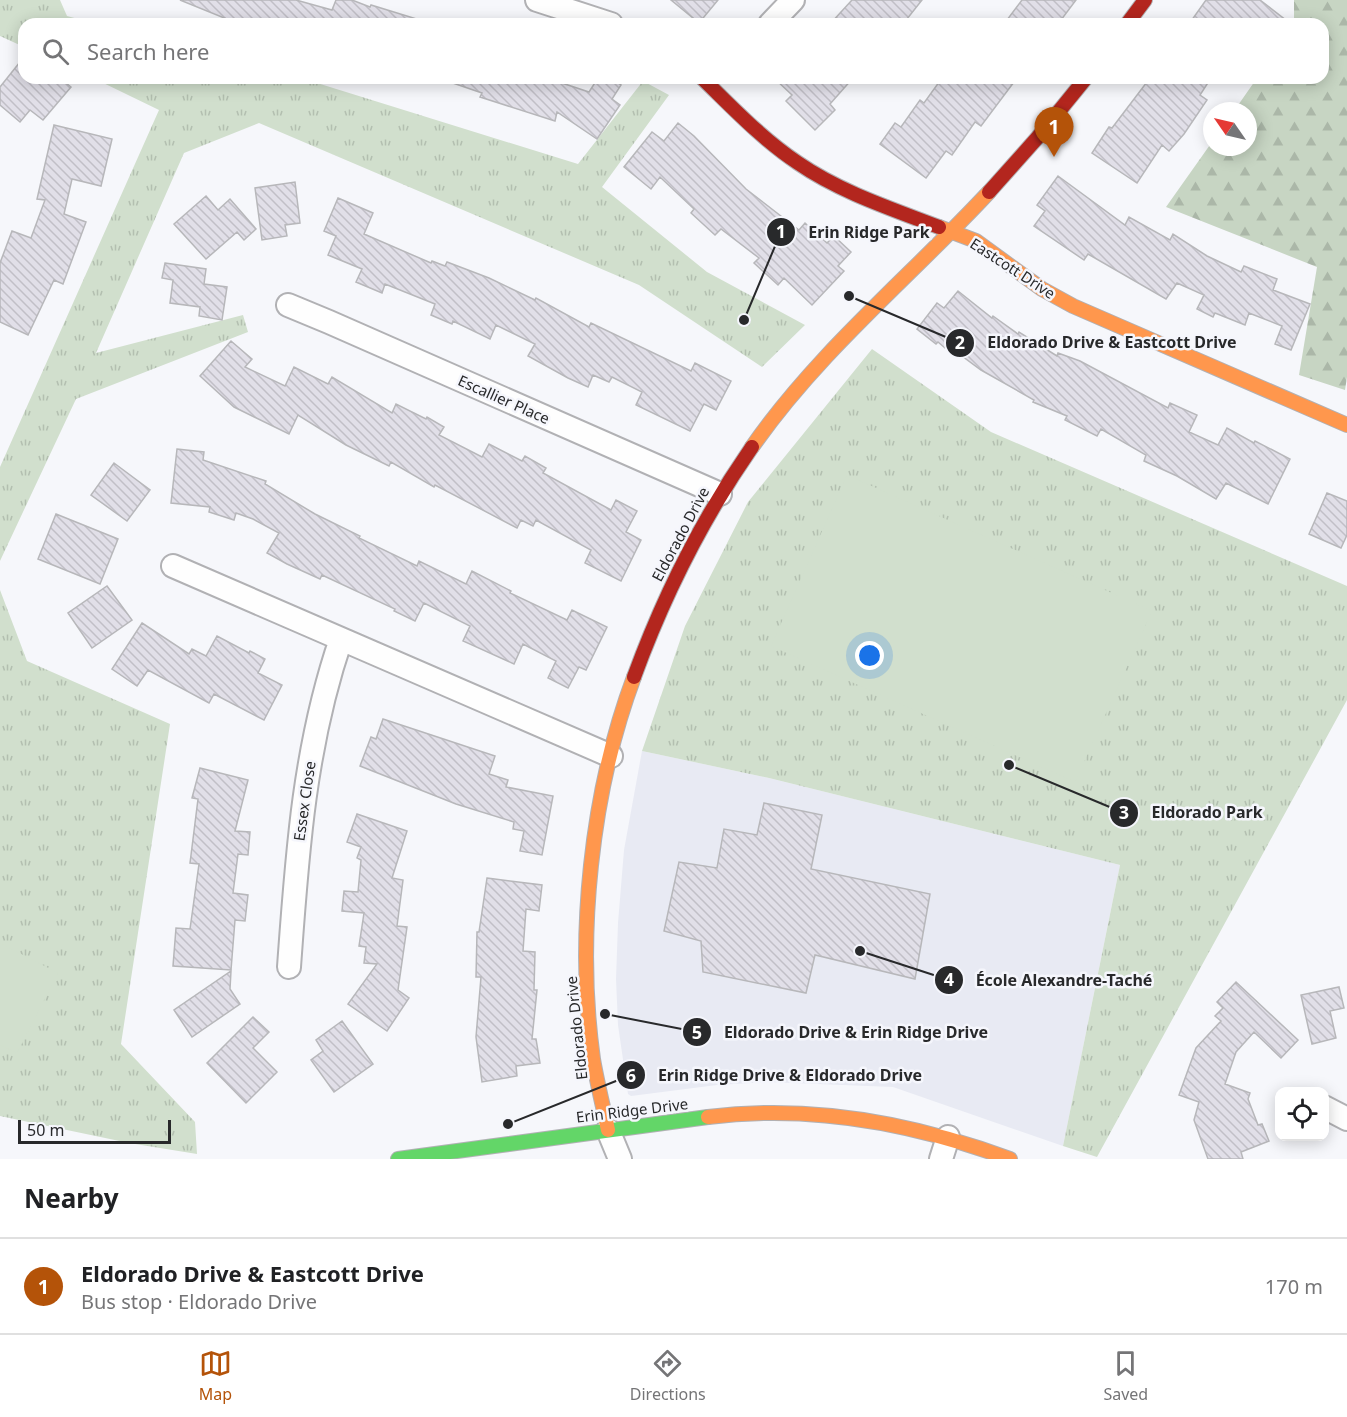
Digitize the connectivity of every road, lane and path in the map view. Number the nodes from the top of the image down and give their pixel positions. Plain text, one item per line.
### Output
1 (537, 0) edge
2 (793, 0) edge
3 (1145, 0) edge
4 (592, 18) edge
5 (776, 18) edge
6 (1132, 18) edge
7 (712, 84) edge
8 (1081, 84) edge
9 (951, 232) junction
10 (288, 305) dead end
11 (1347, 424) edge
12 (720, 494) junction
13 (173, 566) dead end
14 (341, 639) junction
15 (611, 756) junction
16 (290, 967) dead end
17 (1329, 1110) edge
18 (1347, 1119) edge
19 (608, 1130) junction
20 (948, 1137) junction
21 (995, 1156) edge
22 (398, 1159) edge
23 (620, 1159) edge
24 (941, 1159) edge

1 - 4 street
2 - 5 street
3 - 6 street
7 - 9 street, Eastcott Drive
8 - 9 street, Eldorado Drive
9 - 11 street, Eastcott Drive
9 - 12 street, Eldorado Drive
10 - 12 street, Escallier Place
12 - 15 street, Eldorado Drive
13 - 14 street
14 - 15 street
14 - 16 street, Essex Close
15 - 19 street, Eldorado Drive
17 - 18 street
19 - 20 street, Erin Ridge Drive
19 - 22 street, Erin Ridge Drive
19 - 23 street
20 - 21 street, Erin Ridge Drive
20 - 24 street

